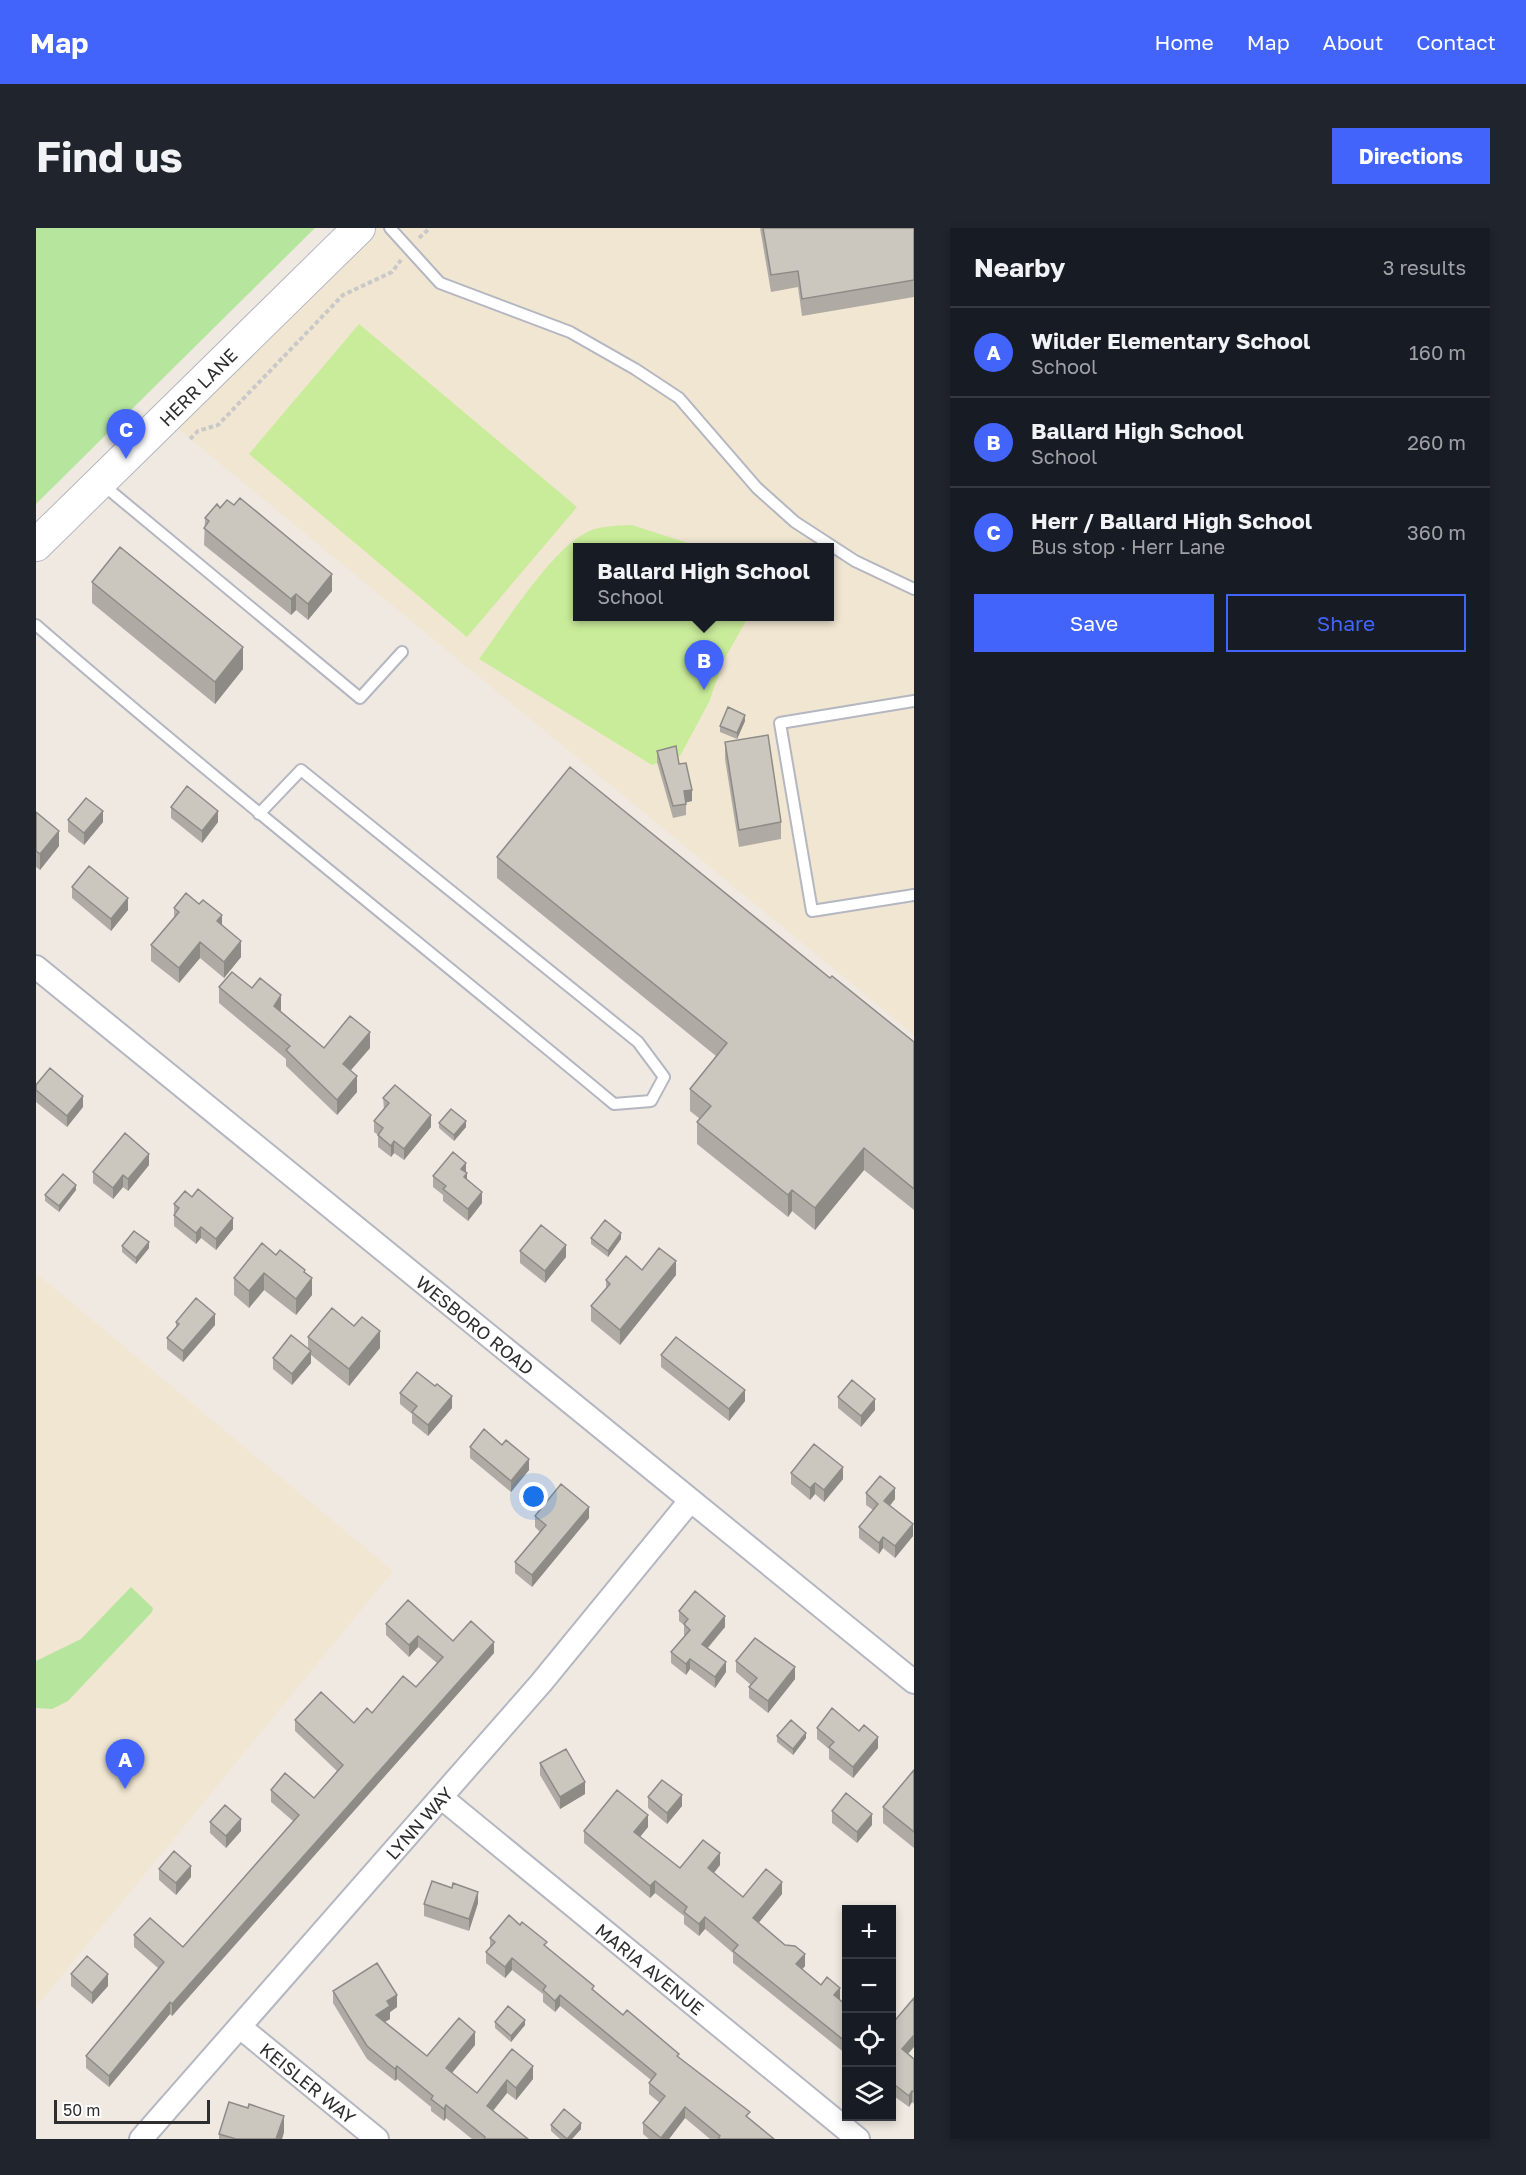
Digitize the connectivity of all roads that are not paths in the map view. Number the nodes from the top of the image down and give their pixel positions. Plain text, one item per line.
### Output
1 (359, 228) edge
2 (390, 228) edge
3 (102, 484) junction
4 (827, 543) edge
5 (36, 545) edge
6 (834, 547) edge
7 (914, 589) edge
8 (36, 625) edge
9 (402, 652) dead end
10 (914, 701) edge
11 (259, 814) junction
12 (914, 895) edge
13 (36, 968) edge
14 (690, 1501) junction
15 (914, 1682) edge
16 (442, 1798) junction
17 (240, 2027) junction
18 (141, 2139) edge
19 (377, 2139) edge
20 (858, 2139) edge

1 - 3 main road, HERR LANE
2 - 4 lane
3 - 5 main road, HERR LANE
3 - 9 lane
6 - 7 lane
8 - 11 lane
10 - 12 lane
11 - 11 lane
13 - 14 street, WESBORO ROAD
14 - 15 street, WESBORO ROAD
14 - 16 street, LYNN WAY
16 - 17 street, LYNN WAY
16 - 20 street, MARIA AVENUE
17 - 18 street, LYNN WAY
17 - 19 street, KEISLER WAY

